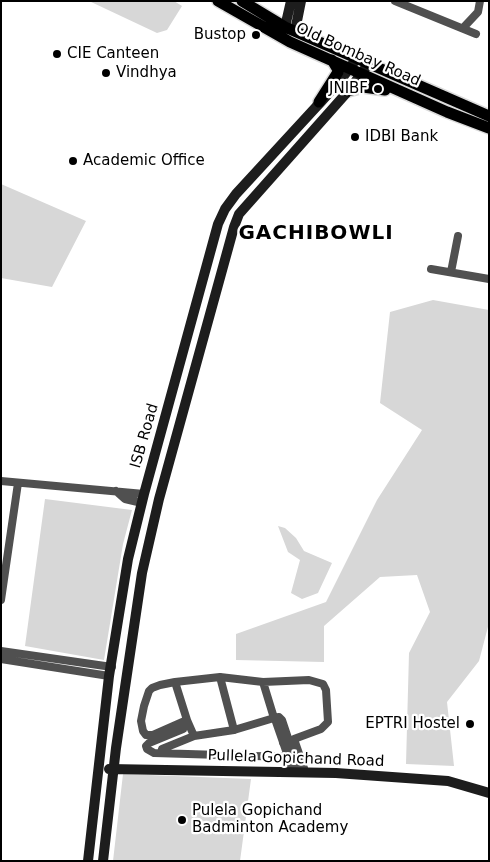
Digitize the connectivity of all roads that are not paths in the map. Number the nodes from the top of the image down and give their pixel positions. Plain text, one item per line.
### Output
1 (218, 1) edge
2 (242, 1) edge
3 (291, 1) edge
4 (301, 1) edge
5 (395, 1) edge
6 (480, 1) edge
7 (463, 28) junction
8 (290, 29) junction
9 (476, 34) dead end
10 (357, 58) junction
11 (332, 60) junction
12 (369, 63) junction
13 (350, 69) junction
14 (361, 74) junction
15 (348, 91) junction
16 (409, 95) junction
17 (320, 102) junction
18 (489, 116) edge
19 (489, 128) edge
20 (458, 236) dead end
21 (432, 268) dead end
22 (451, 272) junction
23 (489, 279) edge
24 (187, 337) junction
25 (201, 340) junction
26 (1, 481) edge
27 (18, 483) junction
28 (143, 498) junction
29 (1, 600) edge
30 (1, 651) edge
31 (1, 659) edge
32 (111, 672) junction
33 (220, 677) junction
34 (176, 682) junction
35 (263, 682) junction
36 (187, 720) junction
37 (275, 720) junction
38 (183, 729) dead end
39 (234, 730) junction
40 (194, 736) junction
41 (289, 741) junction
42 (161, 754) junction
43 (288, 757) junction
44 (100, 766) junction
45 (114, 766) junction
46 (240, 769) junction
47 (302, 769) junction
48 (489, 788) edge
49 (489, 793) edge
50 (88, 861) edge
51 (103, 861) edge

1 - 11 main road, Old Bombay Road
2 - 8 main road, Old Bombay Road
3 - 8 main road
4 - 8 main road
5 - 7 street
6 - 7 street
7 - 9 street
8 - 10 main road, Old Bombay Road
10 - 12 main road, Old Bombay Road
10 - 13 main road, ISB Road
11 - 13 main road, Old Bombay Road
11 - 17 main road
12 - 14 main road, ISB Road
12 - 18 main road, Old Bombay Road
13 - 14 main road, Old Bombay Road
13 - 17 main road, ISB Road
14 - 15 main road, ISB Road
14 - 16 main road, Old Bombay Road
15 - 16 main road
15 - 25 main road, ISB Road
16 - 19 main road, Old Bombay Road
17 - 24 main road, ISB Road
20 - 22 street
21 - 22 street
22 - 23 street
24 - 25 main road
24 - 28 main road, ISB Road
25 - 45 main road, ISB Road
26 - 27 street
27 - 28 street
27 - 29 street
28 - 32 main road, ISB Road
30 - 32 street
31 - 32 street
32 - 44 main road, ISB Road
33 - 34 street
33 - 35 street
33 - 39 street
34 - 36 street
34 - 36 street
35 - 37 street
35 - 41 street
36 - 40 street
37 - 39 street
37 - 41 street
38 - 42 street
39 - 40 street
40 - 42 street
41 - 43 street
41 - 47 street
42 - 43 street
43 - 47 street
44 - 45 main road, Pullela Gopichand Road
44 - 50 main road, ISB Road
45 - 46 main road, Pullela Gopichand Road
45 - 51 main road, ISB Road
46 - 47 main road, Pullela Gopichand Road
46 - 47 main road, Pullela Gopichand Road
47 - 48 main road, Pullela Gopichand Road
47 - 49 main road, Pullela Gopichand Road

